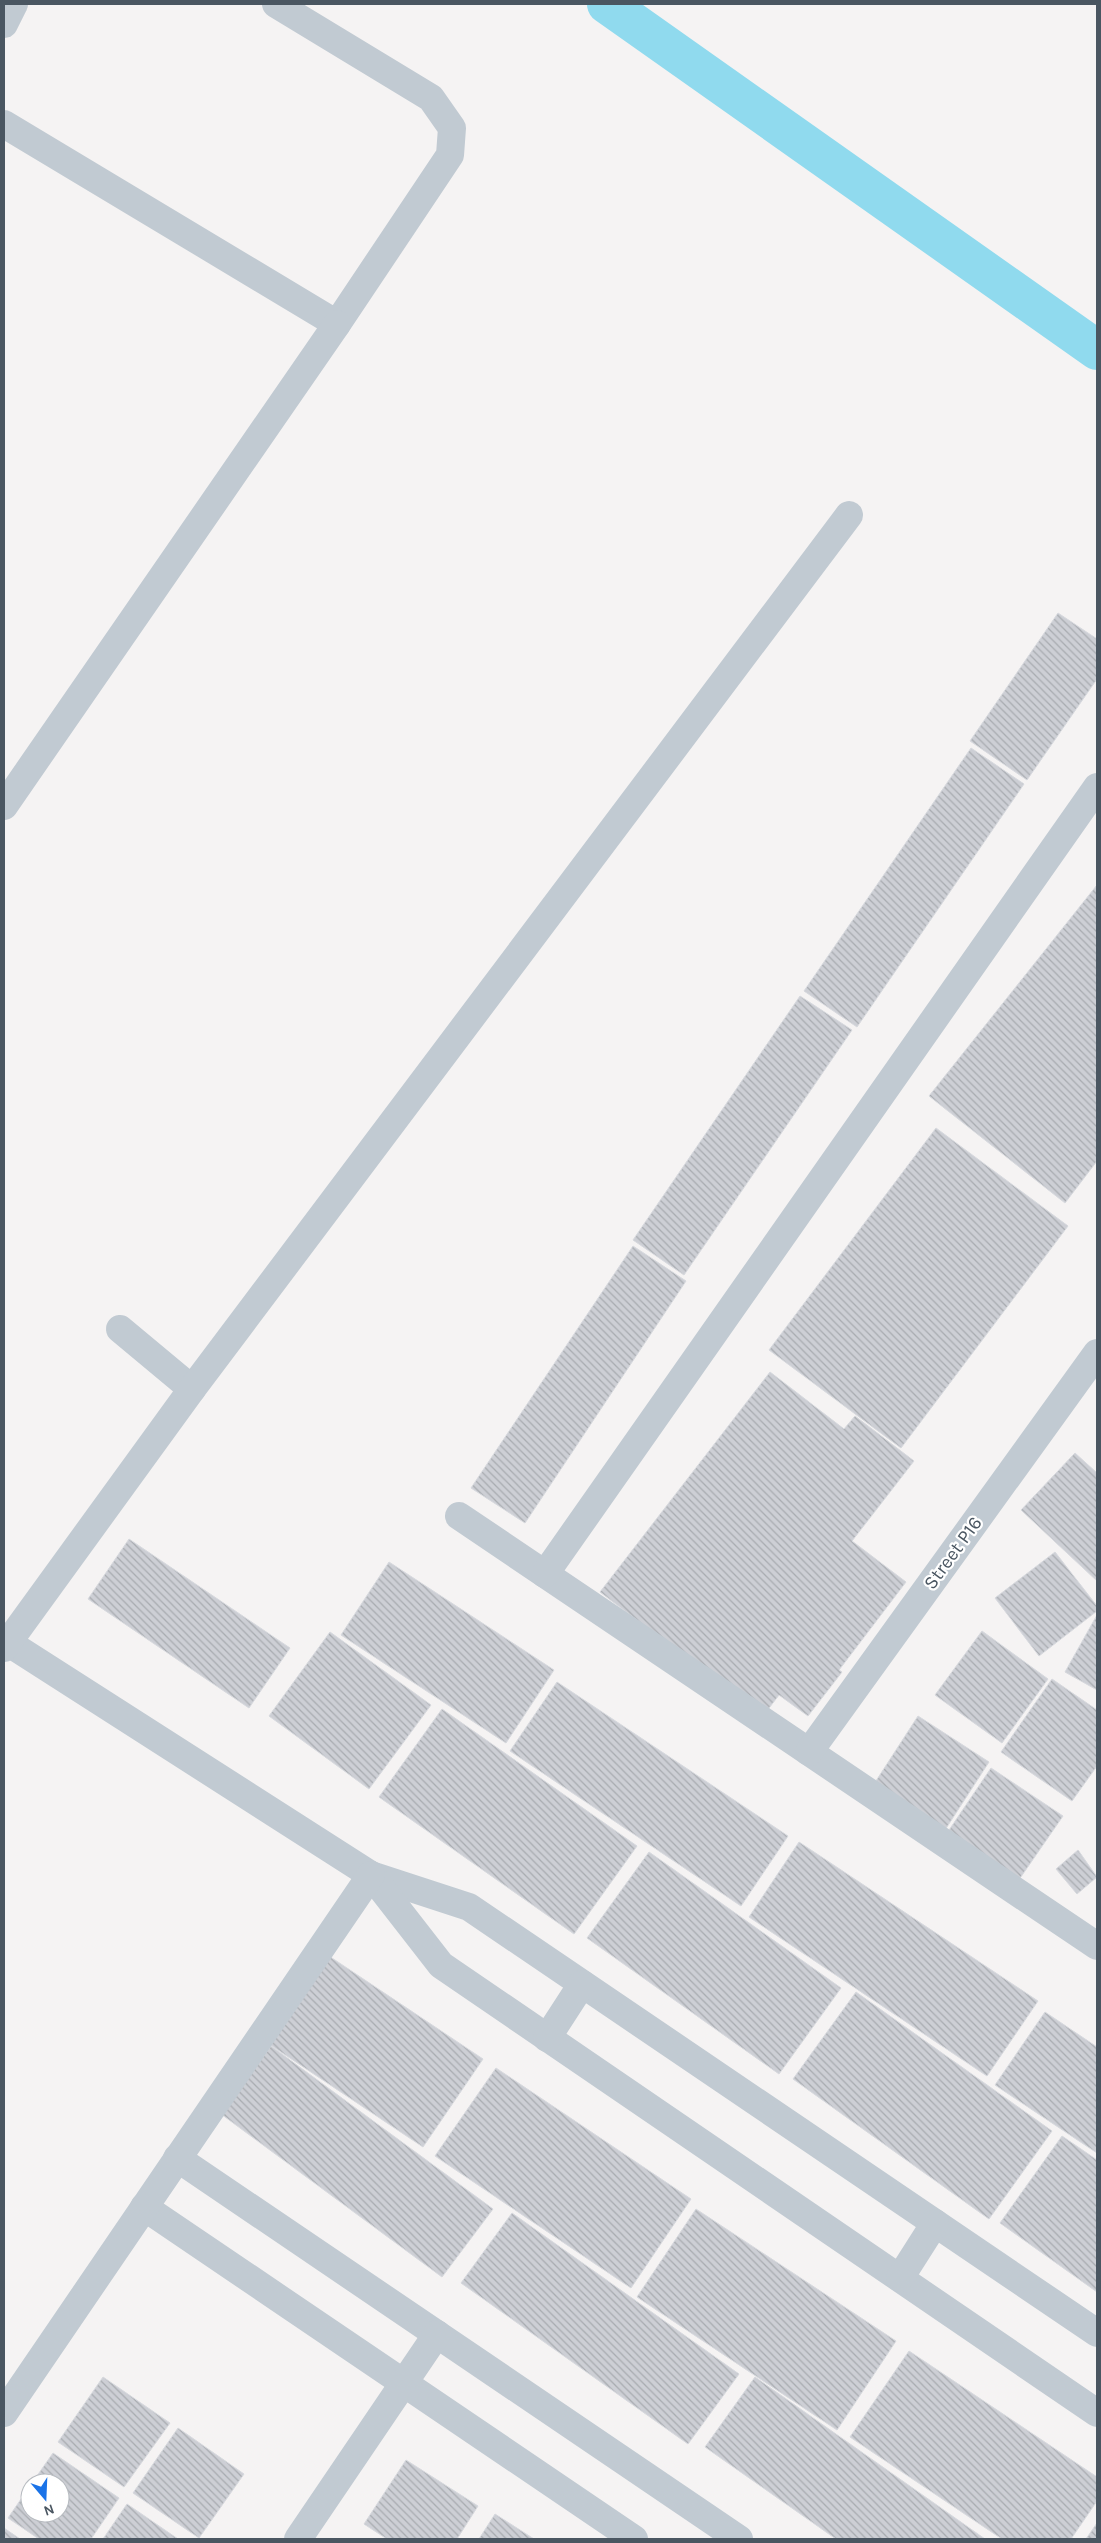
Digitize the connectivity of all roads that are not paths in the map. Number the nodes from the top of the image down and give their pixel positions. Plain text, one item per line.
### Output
1 (14, 4) edge
2 (276, 4) edge
3 (4, 24) edge
4 (4, 124) edge
5 (337, 324) junction
6 (849, 515) dead end
7 (1097, 787) edge
8 (4, 806) edge
9 (120, 1329) dead end
10 (1097, 1353) edge
11 (192, 1389) junction
12 (459, 1516) dead end
13 (545, 1574) junction
14 (5, 1643) edge
15 (809, 1752) junction
16 (370, 1875) junction
17 (1097, 1946) edge
18 (582, 1984) junction
19 (548, 2038) junction
20 (177, 2158) junction
21 (144, 2207) junction
22 (935, 2223) junction
23 (900, 2278) junction
24 (1097, 2333) edge
25 (437, 2334) junction
26 (405, 2384) junction
27 (4, 2412) edge
28 (1097, 2412) edge
29 (707, 2530) edge
30 (298, 2539) edge
31 (634, 2539) edge
32 (740, 2539) edge

1 - 3 street
2 - 5 street
4 - 5 street
5 - 8 street
6 - 11 street
7 - 13 street
9 - 11 street
10 - 15 street, Street P16
11 - 14 street
12 - 13 street
13 - 15 street
14 - 16 street
15 - 17 street
16 - 18 street
16 - 19 street
16 - 20 street
18 - 19 street
18 - 22 street
19 - 23 street
20 - 21 street
20 - 25 street
21 - 26 street
21 - 27 street
22 - 23 street
22 - 24 street
23 - 28 street
25 - 26 street
25 - 29 street
26 - 30 street
26 - 31 street
29 - 32 street

